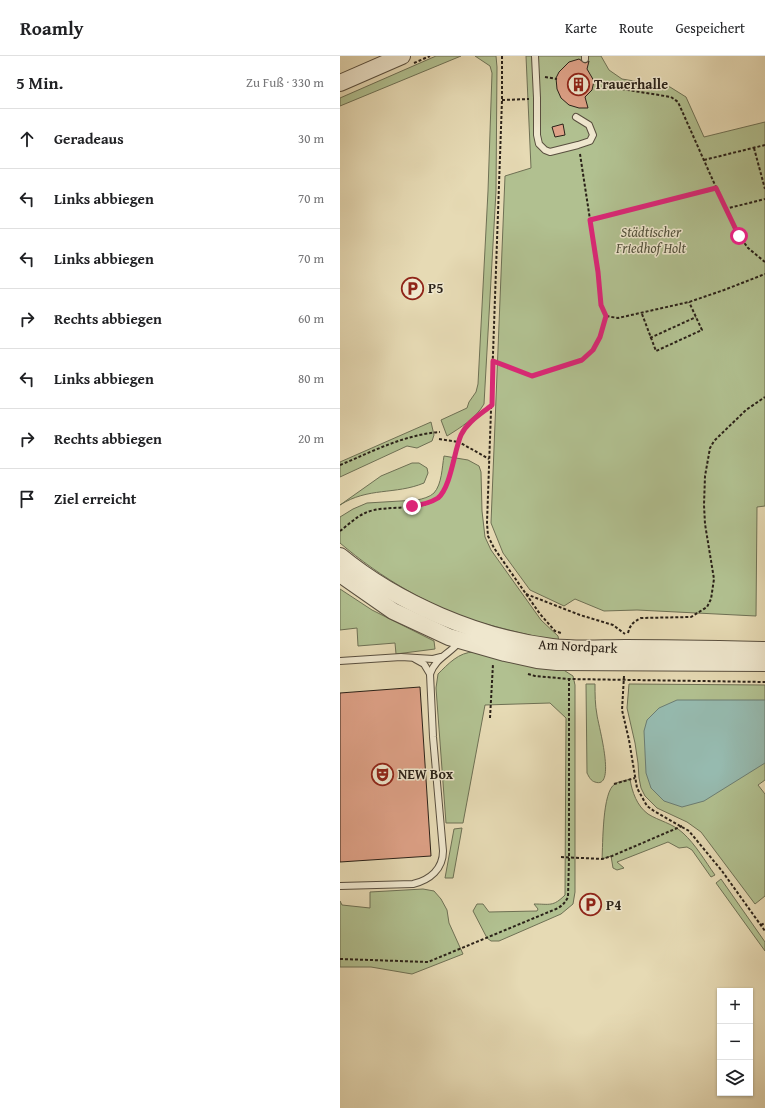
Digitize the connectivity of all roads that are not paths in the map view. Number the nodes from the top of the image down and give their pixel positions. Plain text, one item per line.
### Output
1 (402, 56) edge
2 (534, 56) edge
3 (340, 83) edge
4 (576, 117) dead end
5 (340, 556) edge
6 (340, 574) edge
7 (460, 640) junction
8 (765, 650) edge
9 (444, 656) junction
10 (414, 658) junction
11 (340, 661) edge
12 (765, 663) edge
13 (430, 674) junction
14 (340, 886) edge

1 - 3 street
2 - 4 lane
5 - 8 street, Am Nordpark
6 - 7 street, Am Nordpark
7 - 9 lane
7 - 12 street, Am Nordpark
9 - 10 lane
9 - 13 lane
10 - 11 lane
10 - 13 lane
13 - 14 lane

